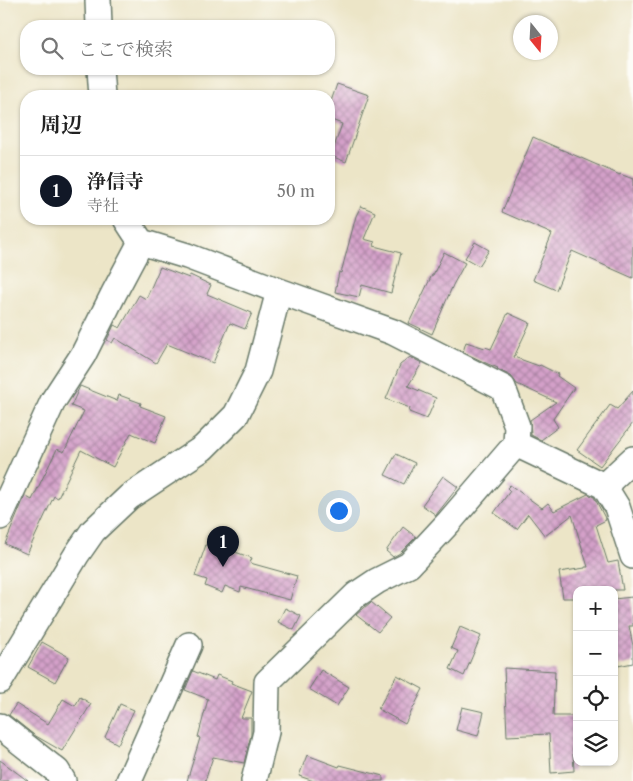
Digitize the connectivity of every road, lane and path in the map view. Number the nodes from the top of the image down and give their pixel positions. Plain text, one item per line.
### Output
1 (98, 0) edge
2 (99, 20) edge
3 (100, 75) edge
4 (102, 90) edge
5 (130, 225) edge
6 (141, 242) junction
7 (279, 291) junction
8 (516, 444) junction
9 (633, 459) edge
10 (604, 486) junction
11 (625, 508) edge
12 (0, 517) edge
13 (633, 556) edge
14 (189, 645) dead end
15 (0, 681) edge
16 (0, 726) edge
17 (63, 781) edge
18 (129, 781) edge
19 (254, 781) edge

1 - 2 street
3 - 4 street
5 - 6 street
6 - 7 street
6 - 12 street
7 - 8 street
7 - 15 street
8 - 10 street
8 - 19 street
9 - 10 street
10 - 11 street
11 - 13 street
14 - 18 street
16 - 17 street

